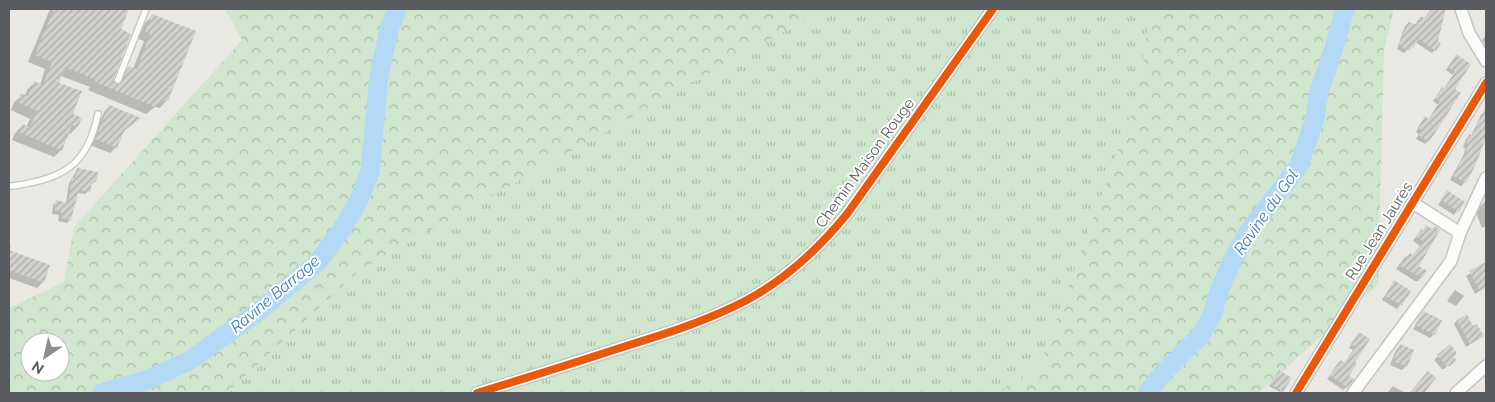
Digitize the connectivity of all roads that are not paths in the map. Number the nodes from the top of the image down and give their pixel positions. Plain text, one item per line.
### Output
1 (146, 9) edge
2 (993, 9) edge
3 (1461, 9) edge
4 (1486, 62) edge
5 (118, 80) dead end
6 (1486, 83) edge
7 (98, 114) dead end
8 (1486, 178) edge
9 (9, 186) edge
10 (1413, 203) junction
11 (1460, 233) junction
12 (1486, 366) edge
13 (477, 393) edge
14 (1296, 393) edge
15 (1353, 393) edge
16 (1456, 393) edge

1 - 5 lane
2 - 13 street, Chemin Maison Rouge
3 - 4 street
6 - 10 street, Rue Jean Jaurès
7 - 9 lane
8 - 11 street
10 - 11 street
10 - 14 street, Rue Jean Jaurès
11 - 15 street
12 - 16 street

